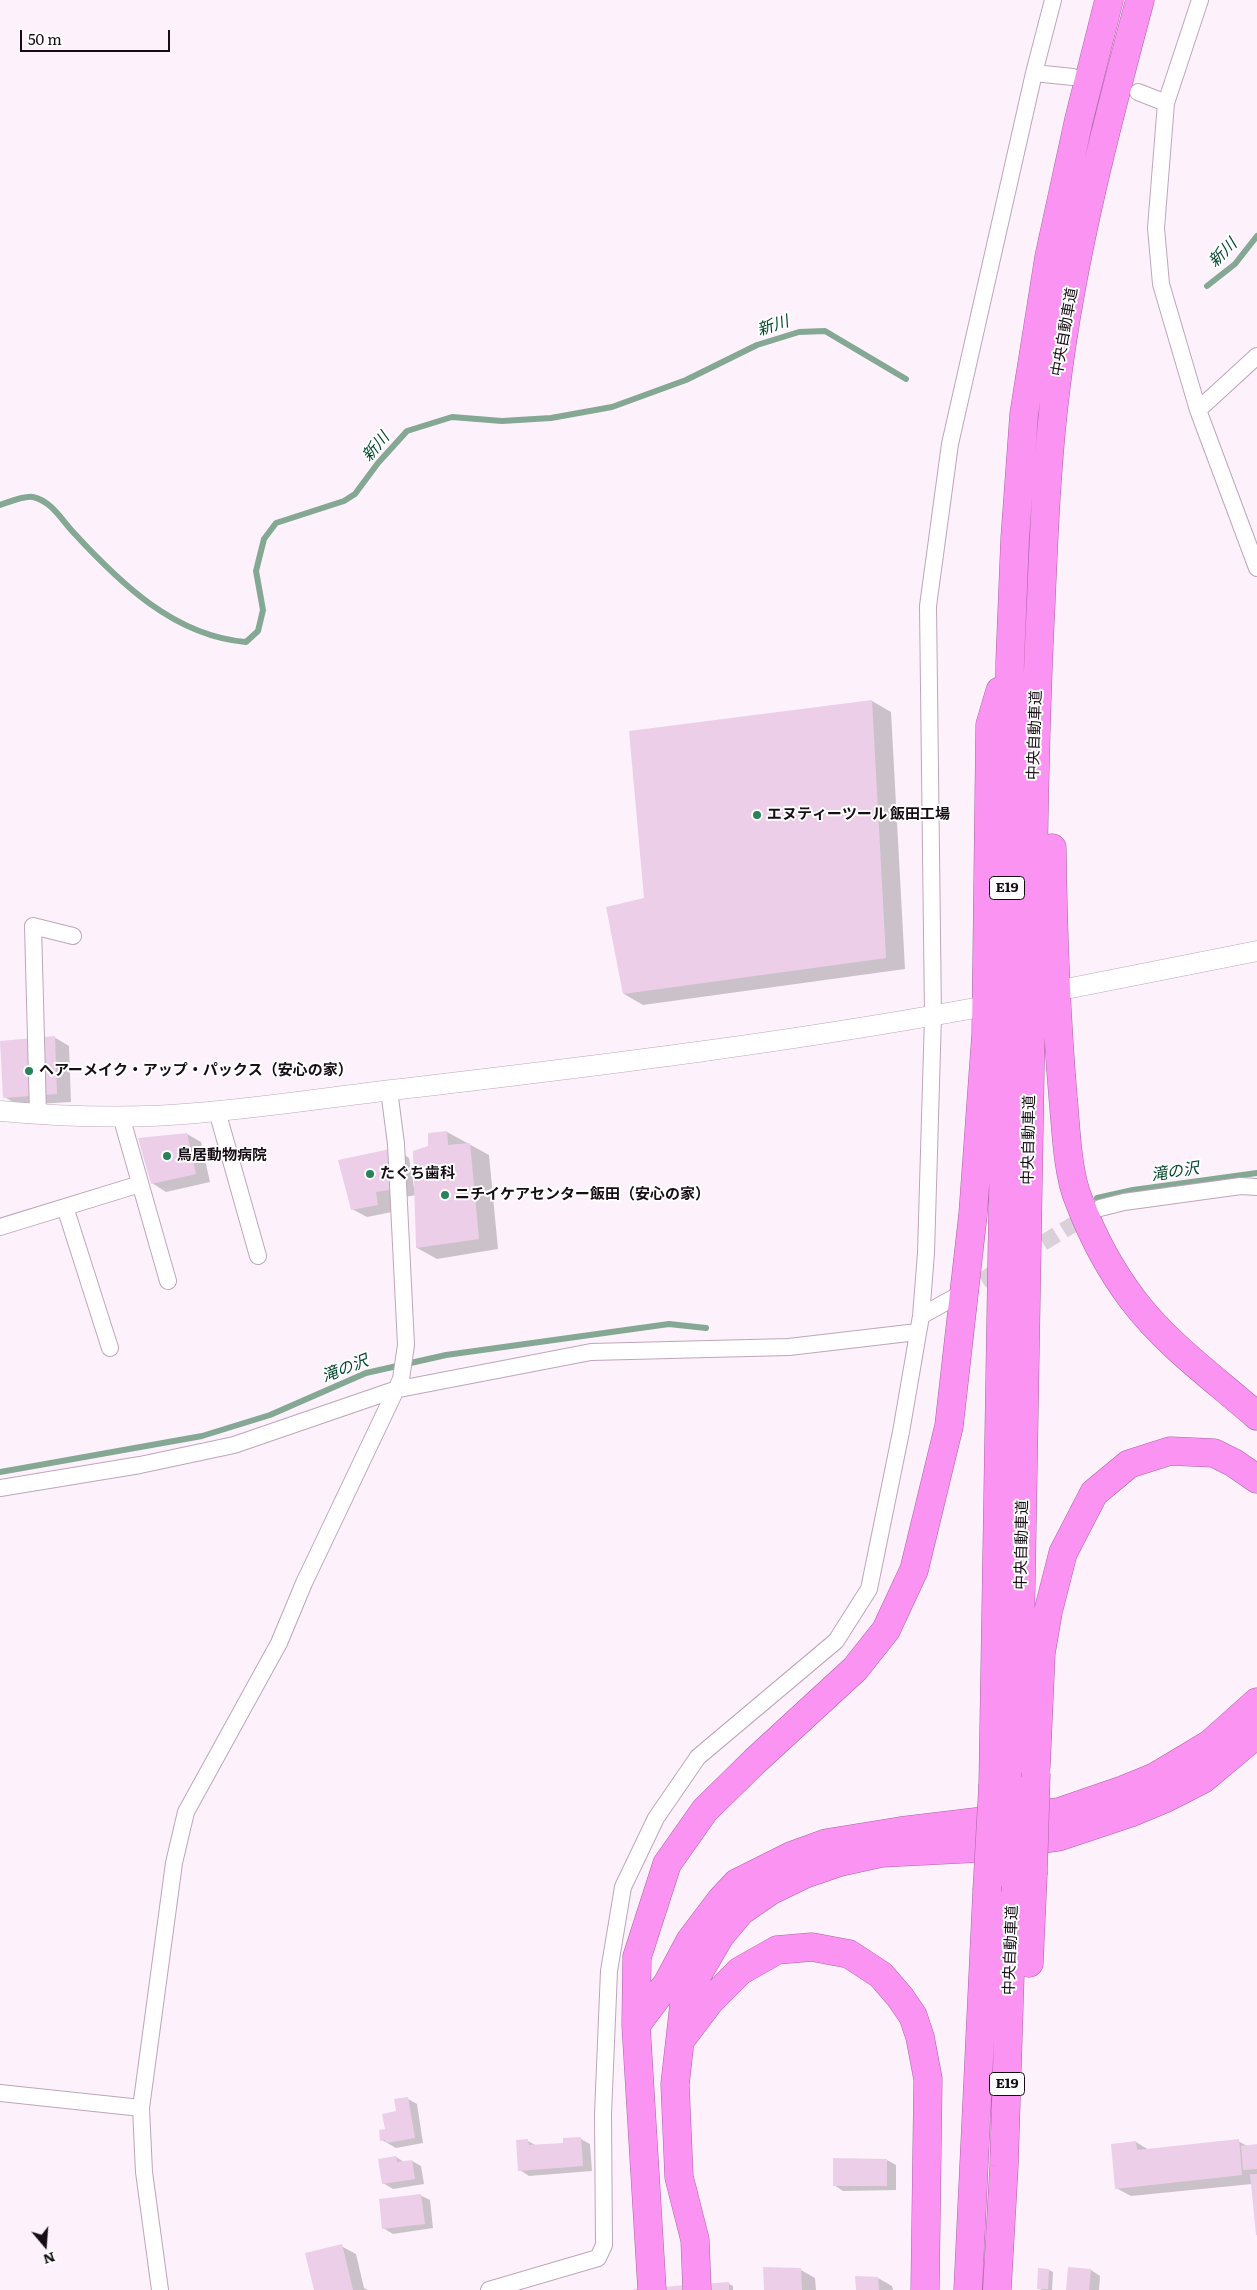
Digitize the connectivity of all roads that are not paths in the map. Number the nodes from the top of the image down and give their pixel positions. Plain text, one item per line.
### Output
1 (1054, 0) edge
2 (1109, 0) edge
3 (1140, 0) edge
4 (1200, 0) edge
5 (1034, 73) junction
6 (1073, 77) dead end
7 (1138, 92) dead end
8 (1166, 103) junction
9 (1257, 356) edge
10 (1198, 410) junction
11 (1044, 532) junction
12 (1257, 568) edge
13 (1010, 661) junction
14 (73, 936) dead end
15 (1257, 951) edge
16 (1071, 988) dead end
17 (975, 1008) dead end
18 (933, 1016) junction
19 (389, 1090) junction
20 (0, 1111) edge
21 (217, 1111) junction
22 (38, 1114) junction
23 (121, 1116) junction
24 (140, 1184) junction
25 (1257, 1187) edge
26 (65, 1207) junction
27 (1100, 1208) tunnel mouth
28 (0, 1227) edge
29 (258, 1256) dead end
30 (168, 1281) dead end
31 (955, 1297) tunnel mouth
32 (919, 1324) junction
33 (110, 1348) dead end
34 (398, 1384) junction
35 (1257, 1416) edge
36 (1257, 1479) edge
37 (0, 1488) edge
38 (1257, 1702) edge
39 (1257, 1734) edge
40 (1015, 1779) junction
41 (636, 2025) junction
42 (682, 2039) junction
43 (0, 2093) edge
44 (141, 2108) junction
45 (160, 2290) edge
46 (489, 2290) edge
47 (652, 2290) edge
48 (697, 2290) edge
49 (925, 2290) edge
50 (968, 2290) edge
51 (997, 2290) edge

1 - 5 street
2 - 13 highway, 中央自動車道 / E19
3 - 11 highway, 中央自動車道 / E19
4 - 8 street
5 - 6 street
5 - 18 street
7 - 8 street
8 - 10 street
9 - 10 street
10 - 12 street
11 - 35 highway
11 - 40 highway, 中央自動車道 / E19
13 - 40 highway, 中央自動車道 / E19
13 - 41 highway
14 - 22 street
15 - 16 street
17 - 18 street
18 - 19 street
18 - 32 street
19 - 21 street
19 - 34 street
20 - 22 street
21 - 23 street
21 - 29 street
22 - 23 street
23 - 24 street
24 - 26 street
24 - 30 street
25 - 27 street
26 - 28 street
26 - 33 street
31 - 32 street
32 - 34 street
32 - 46 street
34 - 37 street
34 - 44 street
36 - 40 highway
38 - 41 highway
39 - 42 highway
40 - 50 highway, 中央自動車道 / E19, bridge
40 - 51 highway, bridge
41 - 47 highway
42 - 48 highway
42 - 49 highway
43 - 44 street
44 - 45 street

